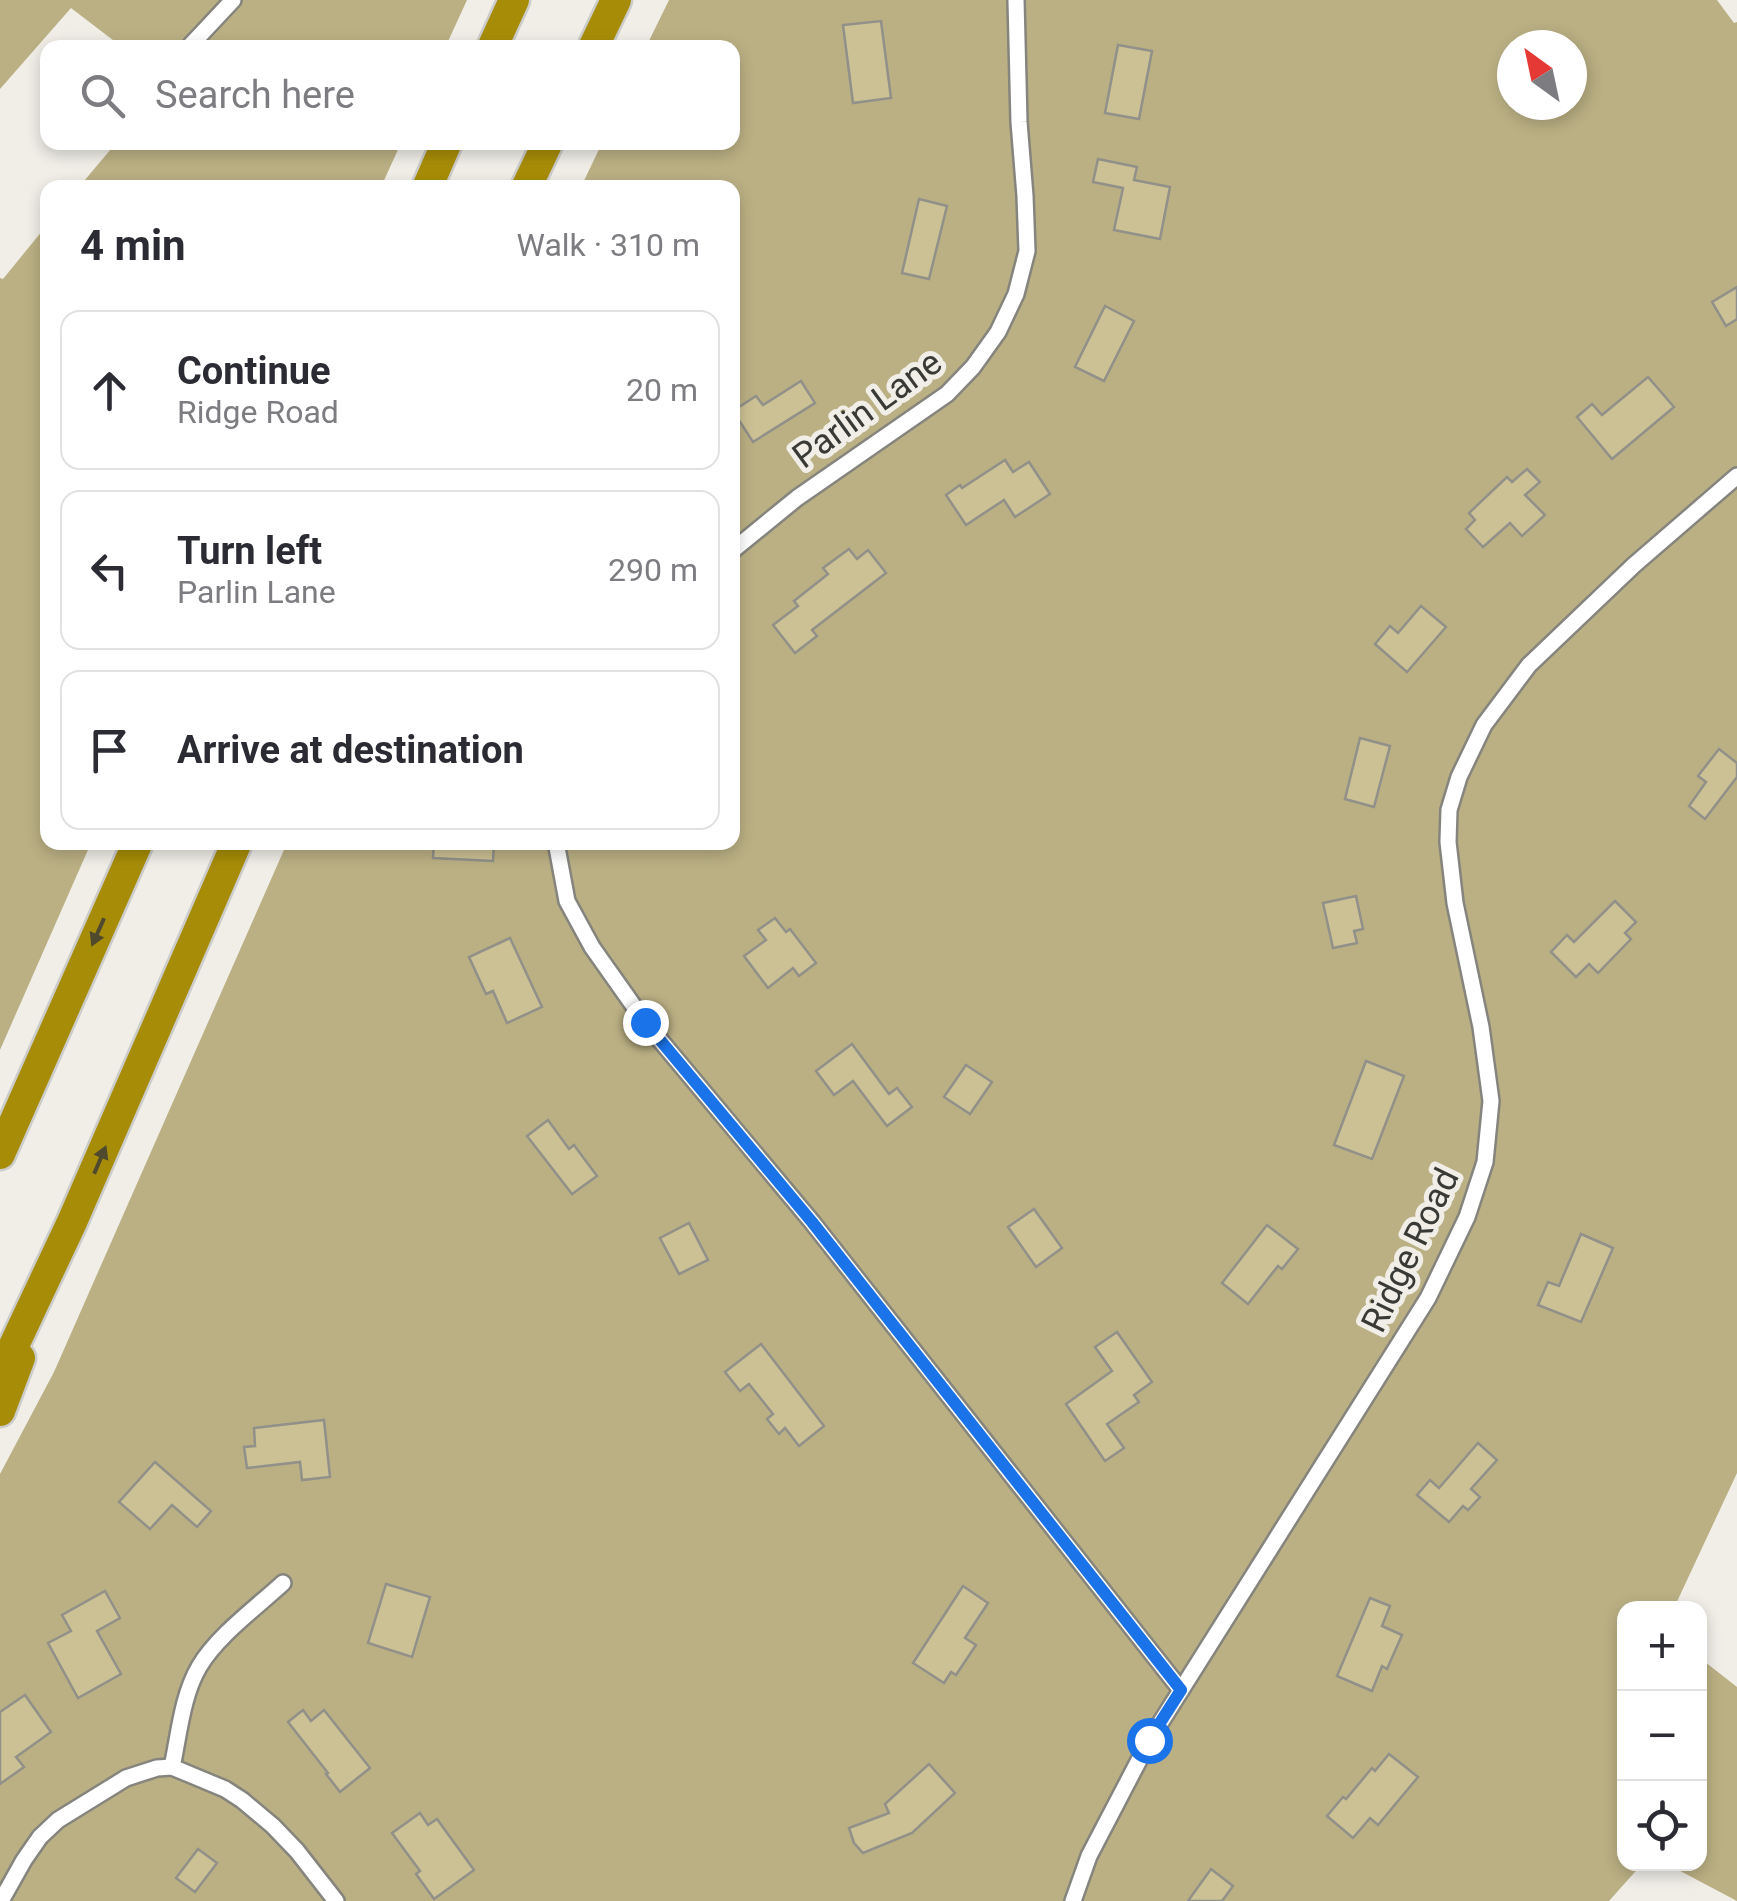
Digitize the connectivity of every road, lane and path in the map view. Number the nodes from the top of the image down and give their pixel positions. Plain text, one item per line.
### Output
1 (232, 0) edge
2 (514, 0) edge
3 (616, 0) edge
4 (1016, 0) edge
5 (195, 40) edge
6 (496, 40) edge
7 (598, 40) edge
8 (444, 150) edge
9 (544, 150) edge
10 (430, 180) edge
11 (530, 180) edge
12 (1737, 476) edge
13 (740, 544) edge
14 (134, 850) edge
15 (234, 850) edge
16 (557, 850) edge
17 (0, 1154) edge
18 (72, 1222) junction
19 (0, 1375) edge
20 (0, 1411) edge
21 (284, 1583) dead end
22 (1181, 1690) junction
23 (172, 1767) junction
24 (2, 1901) edge
25 (336, 1901) edge
26 (1073, 1901) edge

1 - 5 street
2 - 6 highway
3 - 7 highway
4 - 13 street, Parlin Lane
8 - 10 highway
9 - 11 highway
12 - 22 street, Ridge Road
14 -> 17 highway
18 -> 15 highway
16 - 22 street
18 - 19 highway
18 - 20 highway
21 - 23 street
22 - 26 street, Ridge Road
23 - 24 street
23 - 25 street

